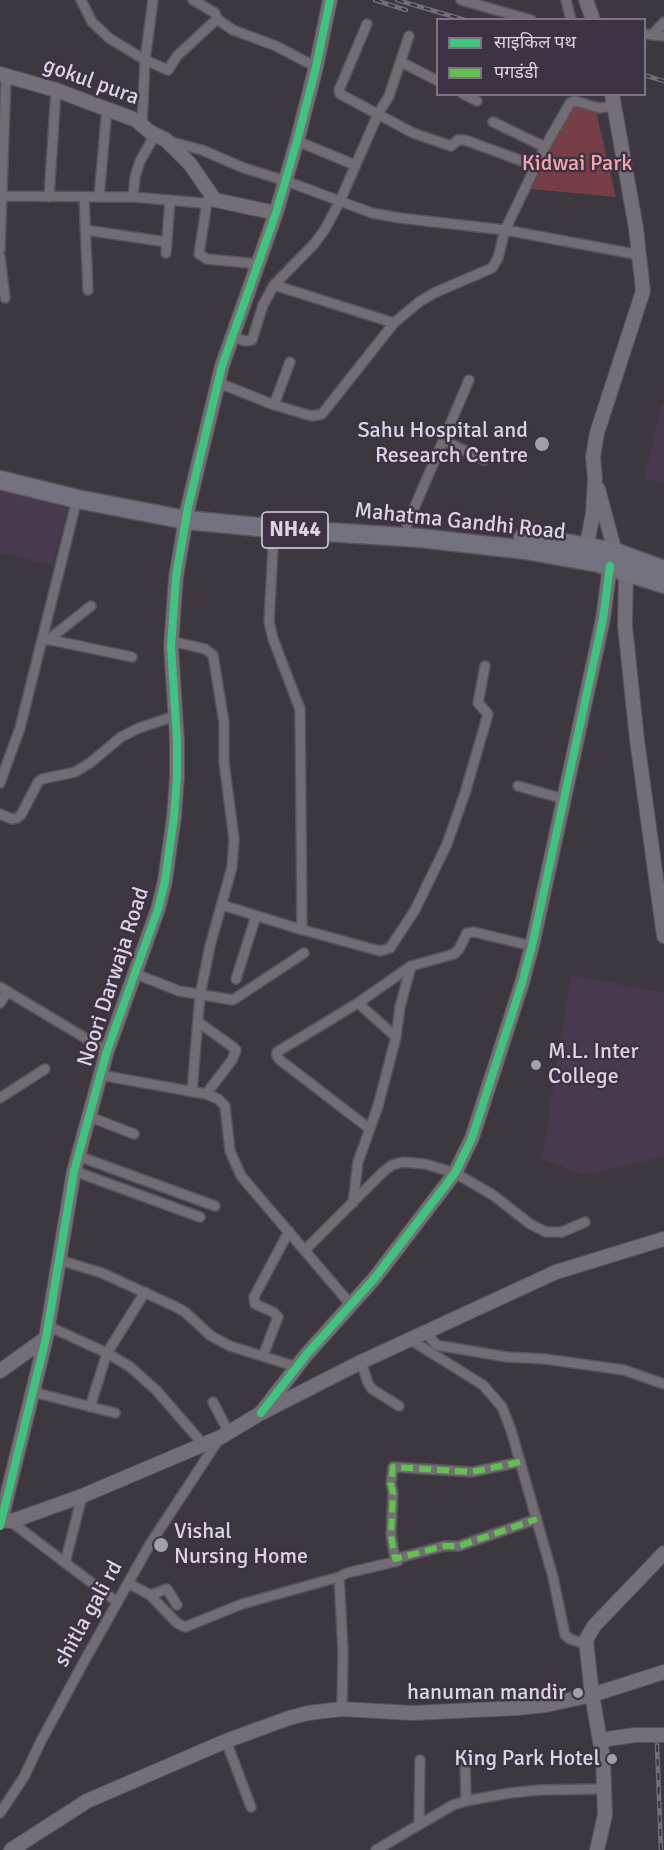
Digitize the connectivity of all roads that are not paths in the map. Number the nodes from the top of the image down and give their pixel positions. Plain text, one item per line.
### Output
1 (81, 0) edge
2 (153, 0) edge
3 (193, 0) edge
4 (330, 0) edge
5 (461, 0) edge
6 (566, 0) edge
7 (586, 0) edge
8 (478, 2) edge
9 (525, 18) edge
10 (570, 18) edge
11 (592, 18) edge
12 (217, 20) junction
13 (664, 22) edge
14 (367, 24) dead end
15 (648, 35) edge
16 (409, 36) dead end
17 (664, 36) edge
18 (145, 60) junction
19 (401, 62) junction
20 (316, 66) junction
21 (3, 75) edge
22 (436, 80) edge
23 (56, 90) junction
24 (467, 96) edge
25 (613, 100) edge
26 (477, 101) dead end
27 (107, 108) junction
28 (378, 114) junction
29 (493, 122) dead end
30 (142, 124) junction
31 (160, 137) junction
32 (297, 141) junction
33 (545, 147) junction
34 (355, 165) junction
35 (536, 166) junction
36 (286, 181) junction
37 (0, 196) edge
38 (49, 197) junction
39 (84, 197) junction
40 (99, 197) junction
41 (133, 197) junction
42 (170, 200) junction
43 (211, 201) junction
44 (340, 201) junction
45 (276, 213) junction
46 (85, 230) junction
47 (506, 230) junction
48 (167, 242) junction
49 (0, 250) edge
50 (166, 253) dead end
51 (640, 255) junction
52 (0, 257) edge
53 (259, 264) junction
54 (274, 285) junction
55 (88, 290) dead end
56 (5, 298) dead end
57 (394, 323) junction
58 (233, 338) junction
59 (290, 362) dead end
60 (469, 380) dead end
61 (219, 383) junction
62 (274, 405) junction
63 (443, 440) junction
64 (484, 460) dead end
65 (0, 468) edge
66 (595, 478) junction
67 (0, 480) edge
68 (77, 499) junction
69 (187, 514) junction
70 (407, 525) junction
71 (274, 529) junction
72 (586, 554) junction
73 (617, 563) junction
74 (664, 570) edge
75 (664, 584) edge
76 (605, 603) junction
77 (625, 603) junction
78 (91, 606) dead end
79 (47, 641) junction
80 (171, 641) junction
81 (132, 657) dead end
82 (485, 666) dead end
83 (175, 716) junction
84 (0, 783) edge
85 (518, 786) dead end
86 (564, 798) junction
87 (0, 814) edge
88 (222, 905) junction
89 (256, 916) junction
90 (302, 930) junction
91 (664, 936) edge
92 (532, 946) junction
93 (304, 953) dead end
94 (411, 966) junction
95 (136, 974) junction
96 (236, 979) dead end
97 (4, 989) edge
98 (200, 995) junction
99 (0, 1003) edge
100 (358, 1003) junction
101 (198, 1022) junction
102 (396, 1037) junction
103 (107, 1051) junction
104 (45, 1069) dead end
105 (100, 1075) junction
106 (192, 1092) junction
107 (206, 1094) junction
108 (0, 1098) edge
109 (90, 1117) junction
110 (370, 1129) junction
111 (134, 1134) dead end
112 (78, 1156) junction
113 (74, 1171) junction
114 (455, 1173) junction
115 (353, 1203) junction
116 (215, 1206) dead end
117 (200, 1217) dead end
118 (585, 1222) dead end
119 (289, 1231) junction
120 (664, 1239) edge
121 (306, 1249) junction
122 (59, 1260) junction
123 (145, 1292) junction
124 (352, 1306) junction
125 (47, 1332) junction
126 (426, 1332) junction
127 (409, 1339) junction
128 (107, 1353) junction
129 (263, 1356) junction
130 (361, 1362) junction
131 (297, 1367) junction
132 (0, 1371) edge
133 (664, 1384) edge
134 (33, 1392) junction
135 (213, 1402) dead end
136 (399, 1406) dead end
137 (90, 1407) junction
138 (115, 1413) dead end
139 (261, 1413) junction
140 (225, 1435) junction
141 (203, 1444) junction
142 (520, 1462) junction
143 (82, 1496) junction
144 (537, 1519) junction
145 (3, 1522) edge
146 (664, 1553) edge
147 (398, 1560) dead end
148 (64, 1563) junction
149 (339, 1577) junction
150 (128, 1583) junction
151 (150, 1595) junction
152 (117, 1602) junction
153 (177, 1605) dead end
154 (585, 1644) junction
155 (664, 1672) edge
156 (592, 1695) junction
157 (342, 1709) junction
158 (664, 1735) edge
159 (601, 1740) junction
160 (226, 1742) junction
161 (465, 1759) dead end
162 (420, 1760) dead end
163 (604, 1789) junction
164 (466, 1801) junction
165 (251, 1807) dead end
166 (0, 1814) edge
167 (419, 1824) junction
168 (11, 1850) edge
169 (376, 1850) edge
170 (597, 1850) edge

1 - 18 street
2 - 18 street
3 - 12 street
4 - 20 street, Noori Darwaja Road
5 - 8 street
6 - 10 street
7 - 11 street
8 - 9 street
12 - 18 street
12 - 20 street
13 - 15 street
14 - 28 street
15 - 17 street
16 - 19 street
18 - 30 street
19 - 22 street
19 - 28 street
20 - 32 street, Noori Darwaja Road
21 - 23 street, gokul pura
21 - 37 street
23 - 27 street, gokul pura
23 - 38 street
24 - 26 street
25 - 33 street
25 - 51 street
27 - 30 street, gokul pura
27 - 40 street
28 - 34 street
28 - 35 street
29 - 33 street
30 - 31 street, gokul pura
31 - 36 street
31 - 41 street
31 - 43 street, gokul pura
32 - 34 street
32 - 36 street, Noori Darwaja Road
33 - 35 street
34 - 44 street
35 - 47 street
36 - 44 street
36 - 45 street, Noori Darwaja Road
37 - 38 street
37 - 49 street
38 - 39 street
39 - 40 street
39 - 46 street
40 - 41 street
41 - 42 street
42 - 43 street
42 - 48 street
43 - 45 street
43 - 53 street
44 - 47 street
44 - 54 street
45 - 53 street, Noori Darwaja Road
46 - 48 street
46 - 55 street
47 - 51 street
47 - 57 street
48 - 50 street
51 - 66 street
52 - 56 street
53 - 58 street, Noori Darwaja Road
54 - 57 street
54 - 58 street
57 - 62 street
58 - 61 street, Noori Darwaja Road
59 - 62 street
60 - 63 street
61 - 62 street
61 - 69 street, Noori Darwaja Road
63 - 64 street
63 - 70 street
65 - 69 highway, Mahatma Gandhi Road / NH44
66 - 72 street
66 - 73 street
67 - 68 highway, Mahatma Gandhi Road / NH44
68 - 69 highway, Mahatma Gandhi Road / NH44
68 - 79 street
69 - 70 highway, Mahatma Gandhi Road / NH44
69 - 71 highway, Mahatma Gandhi Road / NH44
69 - 80 street, Noori Darwaja Road
70 - 72 highway, Mahatma Gandhi Road / NH44
71 - 72 highway, Mahatma Gandhi Road / NH44
71 - 90 street
72 - 73 highway, Mahatma Gandhi Road / NH44
73 - 74 highway, Mahatma Gandhi Road / NH44
73 - 75 highway, Mahatma Gandhi Road / NH44
73 - 76 street
73 - 77 street
76 - 77 street
76 - 86 street
77 - 91 street
78 - 79 street
79 - 81 street
79 - 84 street
80 - 83 street, Noori Darwaja Road
80 - 88 street
82 - 90 street
83 - 87 street
83 - 95 street, Noori Darwaja Road
85 - 86 street
86 - 92 street
88 - 89 street
88 - 98 street
89 - 90 street
89 - 96 street
92 - 94 street
92 - 114 street
93 - 98 street
94 - 100 street
94 - 102 street
95 - 98 street
95 - 103 street, Noori Darwaja Road
97 - 99 street
97 - 103 street
98 - 101 street
100 - 102 street
100 - 110 street
101 - 106 street
101 - 107 street
102 - 110 street
103 - 105 street, Noori Darwaja Road
104 - 108 street
105 - 106 street
105 - 109 street, Noori Darwaja Road
106 - 107 street
107 - 119 street
109 - 111 street
109 - 112 street, Noori Darwaja Road
110 - 115 street
112 - 113 street, Noori Darwaja Road
112 - 116 street
113 - 117 street
113 - 122 street, Noori Darwaja Road
114 - 115 street
114 - 118 street
114 - 124 street
115 - 121 street
119 - 121 street
119 - 129 street
120 - 126 street
121 - 124 street
122 - 123 street
122 - 125 street, Noori Darwaja Road
123 - 128 street
123 - 129 street
124 - 131 street
125 - 128 street
125 - 132 street
125 - 134 street, Noori Darwaja Road
126 - 127 street
126 - 133 street
127 - 130 street
127 - 142 street
128 - 137 street
128 - 141 street
129 - 131 street
130 - 136 street
130 - 139 street
131 - 139 street
134 - 137 street
134 - 145 street, Noori Darwaja Road
135 - 140 street
137 - 138 street
139 - 140 street
140 - 141 street
140 - 150 street, shitla gali rd
141 - 143 street
142 - 144 street
142 - 144 street
143 - 145 street
143 - 148 street
144 - 154 street
145 - 148 street
146 - 154 street
147 - 149 street
148 - 152 street
149 - 151 street
149 - 157 street
150 - 151 street
150 - 152 street, shitla gali rd
151 - 153 street
152 - 166 street, shitla gali rd
154 - 156 street
155 - 156 street
156 - 157 street
156 - 159 street
157 - 160 street
158 - 159 street
159 - 163 street
160 - 165 street
160 - 168 street
161 - 164 street
162 - 167 street
163 - 164 street
163 - 170 street
164 - 167 street
167 - 169 street

